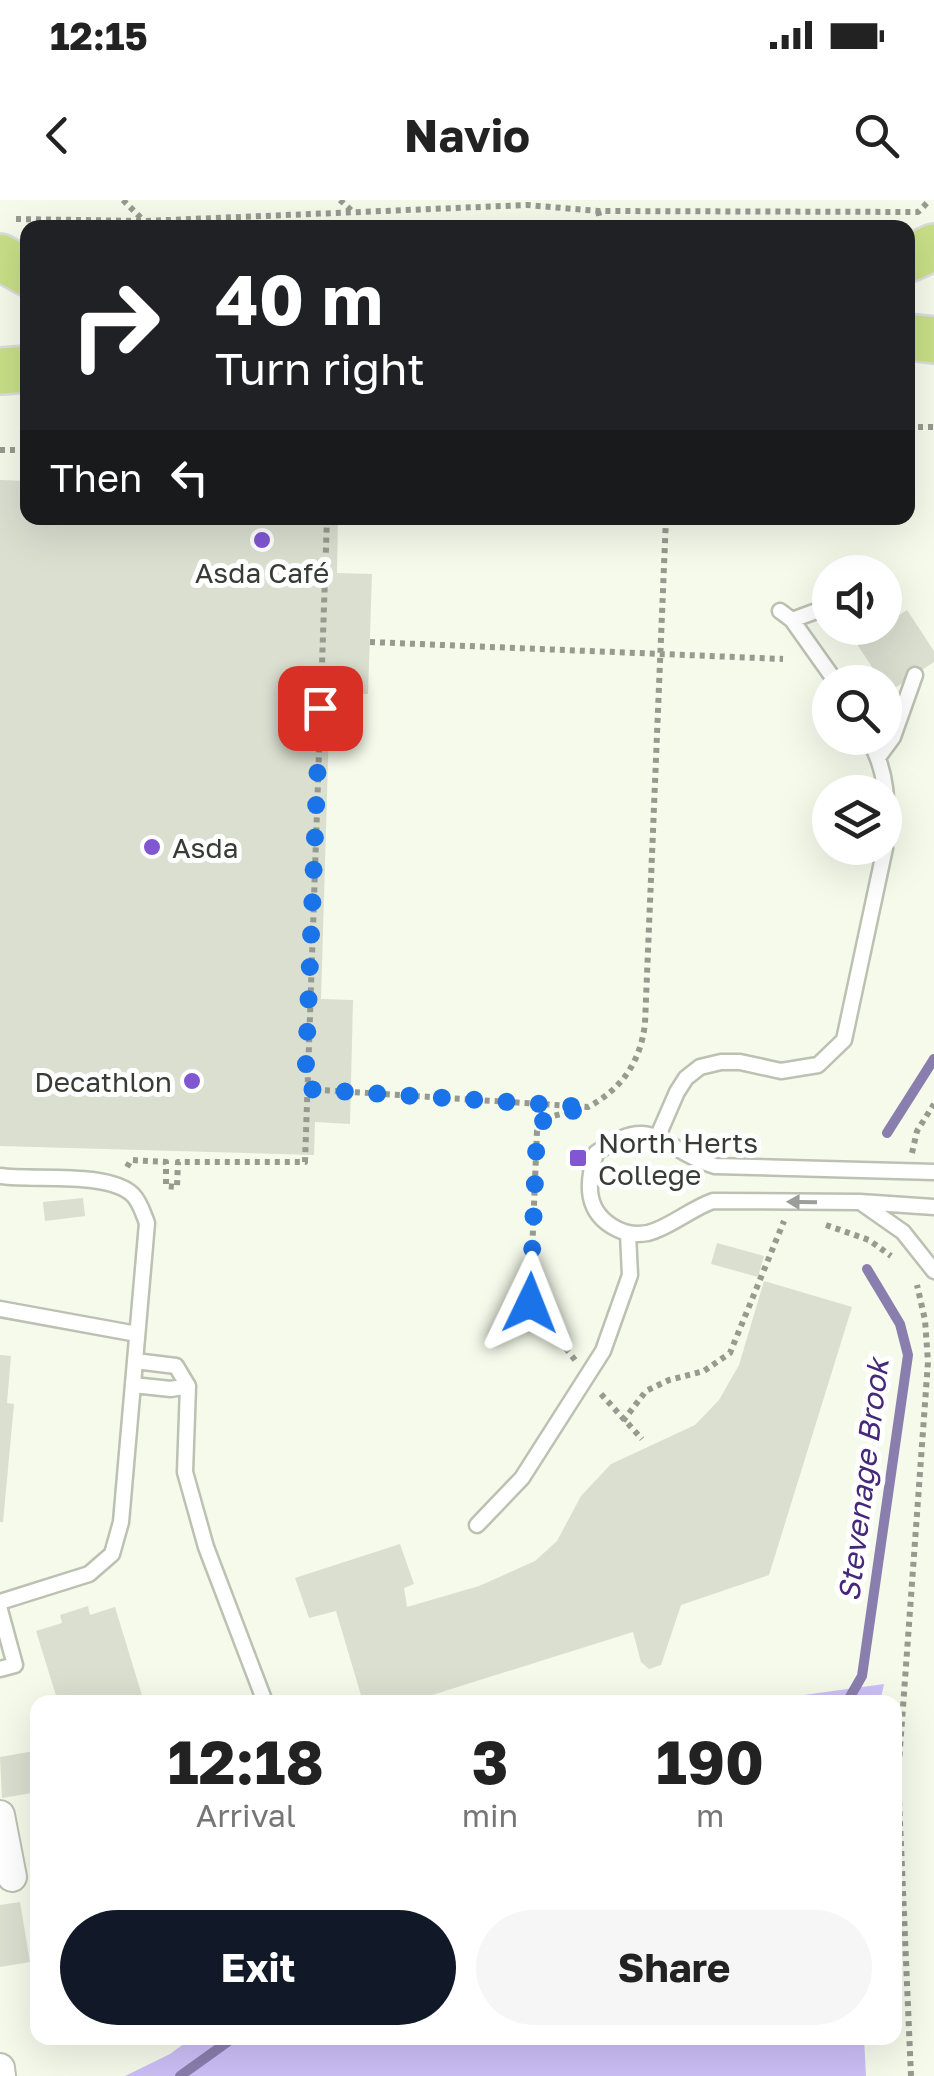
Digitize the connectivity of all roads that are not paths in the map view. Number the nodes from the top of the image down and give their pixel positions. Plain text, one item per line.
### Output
1 (812, 610) edge
2 (823, 665) edge
3 (915, 674) dead end
4 (879, 756) joint
5 (882, 775) edge
6 (881, 865) edge
7 (657, 1138) junction
8 (934, 1172) edge
9 (0, 1176) edge
10 (860, 1202) junction
11 (934, 1207) edge
12 (628, 1234) junction
13 (934, 1271) edge
14 (0, 1308) edge
15 (137, 1334) junction
16 (135, 1361) junction
17 (133, 1386) junction
18 (188, 1386) junction
19 (476, 1525) dead end
20 (0, 1602) edge
21 (0, 1610) edge
22 (0, 1669) edge
23 (262, 1695) edge
24 (0, 1815) edge
25 (17, 1877) edge
26 (0, 2068) edge
27 (1, 2076) edge

1 - 2 lane
3 - 4 lane
4 - 5 lane
6 - 7 lane
7 - 8 lane
7 - 12 lane
9 - 15 lane
10 - 11 lane
10 -> 12 lane
10 - 13 lane
12 - 19 lane
14 - 15 lane
15 - 16 lane
16 - 17 lane
16 - 18 lane
17 - 18 lane
17 - 20 lane
18 - 23 lane
21 - 22 lane
24 - 25 street
26 - 27 street

